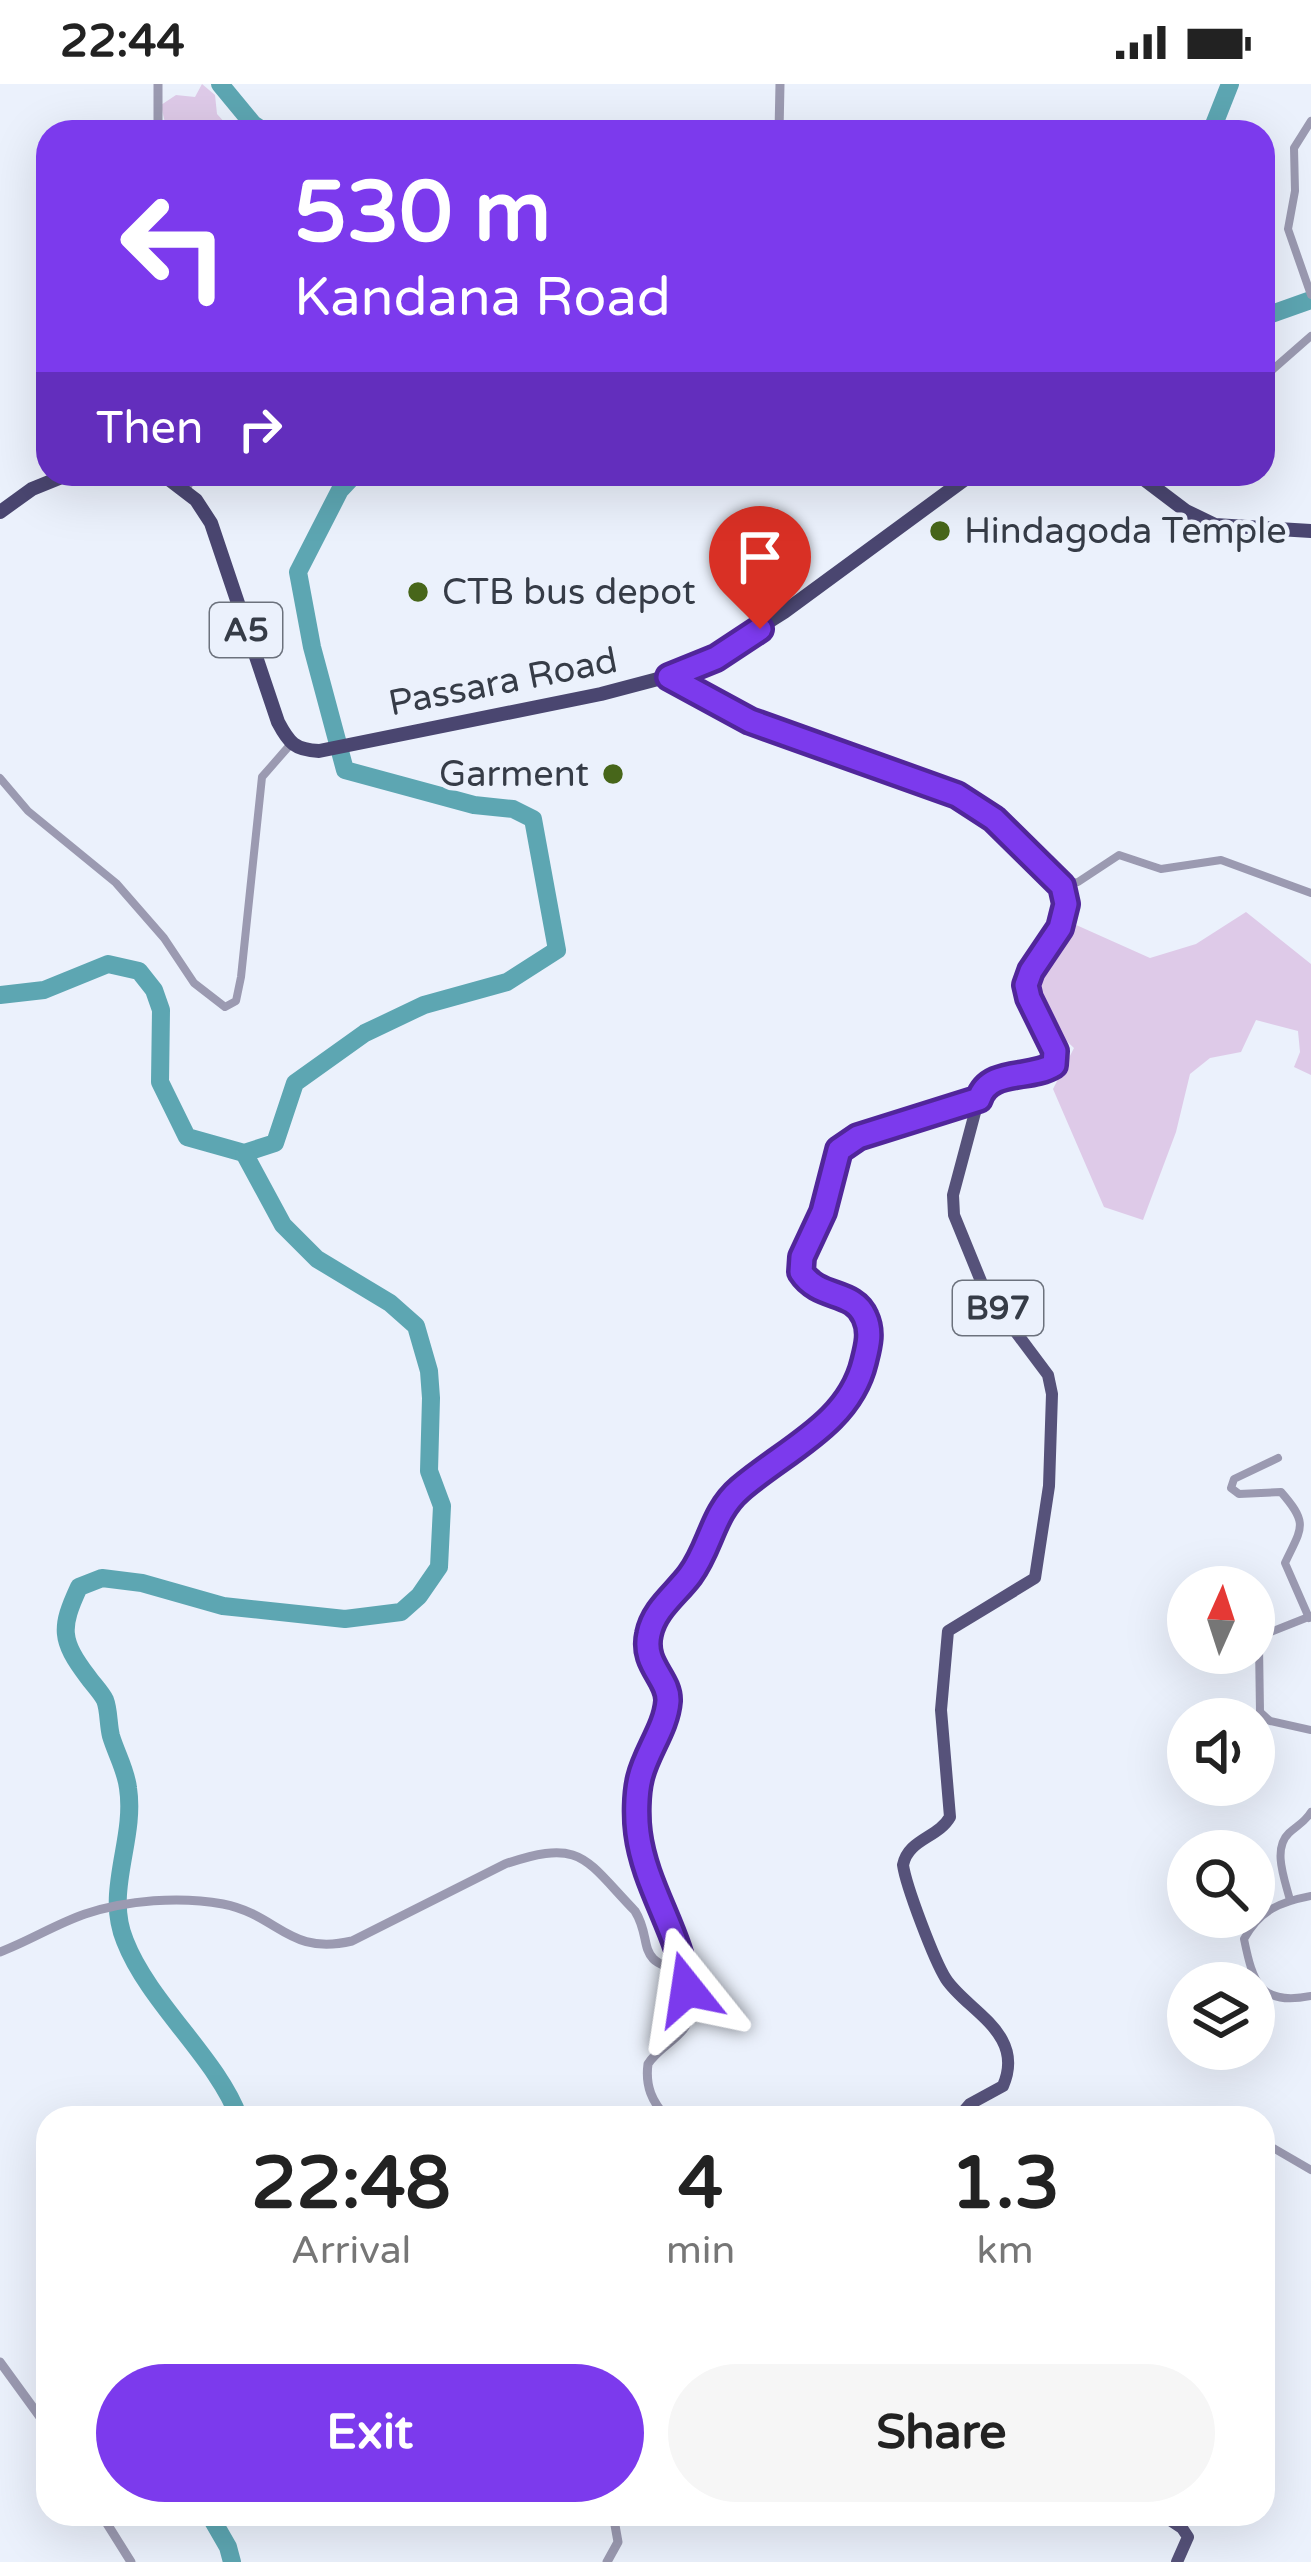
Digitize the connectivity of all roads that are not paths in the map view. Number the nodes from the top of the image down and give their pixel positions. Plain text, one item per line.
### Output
1 (158, 84) edge
2 (780, 84) edge
3 (158, 120) edge
4 (779, 120) edge
5 (1311, 121) edge
6 (1311, 295) edge
7 (1311, 336) edge
8 (1275, 367) edge
9 (39, 486) edge
10 (180, 486) edge
11 (188, 486) edge
12 (955, 486) edge
13 (1154, 486) edge
14 (186, 490) junction
15 (0, 512) edge
16 (1311, 531) edge
17 (669, 677) junction
18 (290, 745) junction
19 (0, 778) edge
20 (1062, 886) junction
21 (1310, 890) edge
22 (979, 1099) junction
23 (1278, 1458) dead end
24 (1310, 1617) edge
25 (1311, 1730) edge
26 (1311, 1812) edge
27 (1311, 1896) edge
28 (1290, 1900) junction
29 (0, 1952) edge
30 (685, 1970) junction
31 (1311, 1996) edge
32 (656, 2106) edge
33 (968, 2106) edge
34 (1275, 2149) edge
35 (1311, 2170) edge
36 (0, 2362) edge
37 (36, 2412) edge
38 (108, 2526) edge
39 (615, 2526) edge
40 (1177, 2526) edge
41 (131, 2562) edge
42 (607, 2562) edge
43 (1177, 2562) edge

1 - 3 street
2 - 4 street
5 - 6 street
7 - 8 street
9 - 15 highway
10 - 14 highway, A5
11 - 14 street
12 - 17 highway, Passara Road
13 - 16 highway
14 - 18 highway, A5
17 - 18 highway, Passara Road
17 - 20 main road
18 - 19 street
20 - 21 street
20 - 22 main road
22 - 30 street
22 - 33 main road, B97
23 - 24 street
24 - 25 street
26 - 28 street
27 - 28 street
28 - 31 street
29 - 30 street
30 - 32 street
34 - 35 street
36 - 37 street
38 - 41 street
39 - 42 street
40 - 43 main road

